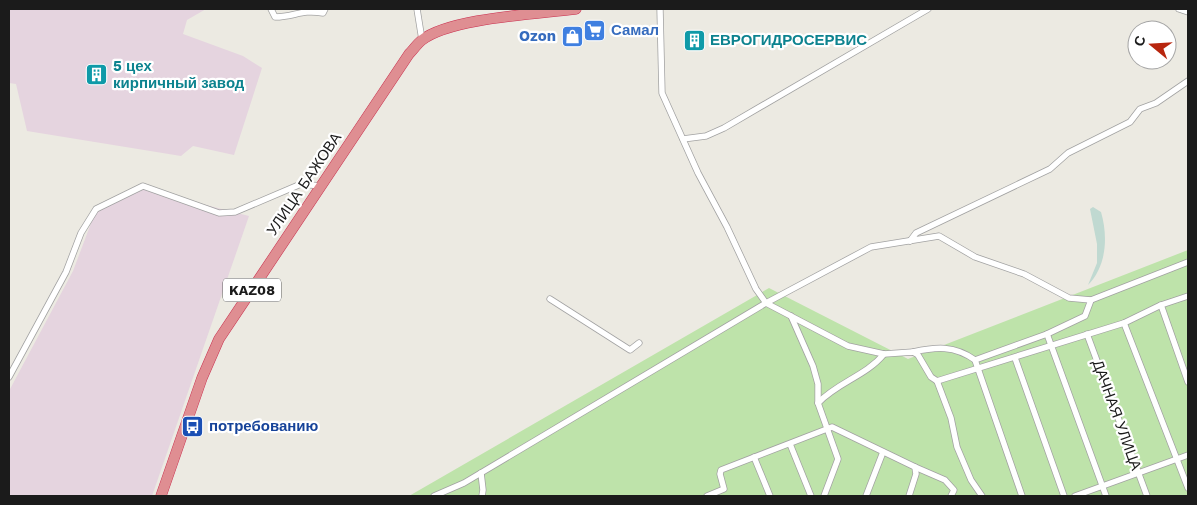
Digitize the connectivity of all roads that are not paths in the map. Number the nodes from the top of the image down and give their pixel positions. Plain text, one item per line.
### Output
1 (271, 9) edge
2 (325, 9) edge
3 (417, 9) edge
4 (576, 9) edge
5 (660, 9) edge
6 (928, 9) edge
7 (1179, 9) edge
8 (1188, 12) edge
9 (422, 40) junction
10 (1188, 81) edge
11 (683, 140) junction
12 (321, 186) junction
13 (910, 240) junction
14 (1188, 262) edge
15 (1188, 296) edge
16 (550, 299) dead end
17 (1091, 300) junction
18 (766, 303) junction
19 (1160, 305) junction
20 (791, 316) junction
21 (1124, 323) junction
22 (1047, 334) junction
23 (1087, 334) junction
24 (639, 343) dead end
25 (1052, 345) junction
26 (912, 352) junction
27 (884, 354) junction
28 (1014, 358) junction
29 (975, 360) junction
30 (978, 370) junction
31 (9, 377) edge
32 (938, 381) junction
33 (1188, 382) edge
34 (818, 403) junction
35 (828, 428) junction
36 (790, 444) junction
37 (883, 452) junction
38 (1188, 455) edge
39 (754, 457) junction
40 (1177, 459) junction
41 (915, 467) junction
42 (481, 472) junction
43 (1138, 474) junction
44 (1102, 486) junction
45 (1188, 488) edge
46 (724, 489) junction
47 (161, 496) edge
48 (434, 496) edge
49 (482, 496) edge
50 (707, 496) edge
51 (725, 496) edge
52 (770, 496) edge
53 (811, 496) edge
54 (824, 496) edge
55 (866, 496) edge
56 (909, 496) edge
57 (951, 496) edge
58 (982, 496) edge
59 (1022, 496) edge
60 (1064, 496) edge
61 (1075, 496) edge
62 (1106, 496) edge
63 (1147, 496) edge

1 - 2 street
3 - 9 street
4 - 9 highway, УЛИЦА БАЖОВА / KAZ08
5 - 11 street
6 - 11 street
7 - 8 street
9 - 12 highway, УЛИЦА БАЖОВА / KAZ08
10 - 13 street
11 - 18 street
12 - 31 street
12 - 47 highway, УЛИЦА БАЖОВА / KAZ08
13 - 17 street
13 - 18 street
14 - 17 street
15 - 19 street
16 - 24 street
17 - 22 street
18 - 20 street
18 - 42 street
19 - 21 street
19 - 33 street
20 - 27 street
20 - 34 street
21 - 23 street
21 - 40 street
22 - 25 street
22 - 29 street
23 - 25 street
23 - 43 street, ДАЧНАЯ УЛИЦА
25 - 28 street
25 - 44 street
26 - 27 street
26 - 29 street
26 - 32 street
27 - 34 street
28 - 30 street
28 - 60 street
29 - 30 street
30 - 32 street
30 - 59 street
32 - 58 street
34 - 35 street
35 - 36 street
35 - 37 street
35 - 54 street
36 - 39 street
36 - 53 street
37 - 41 street
37 - 55 street
38 - 40 street
39 - 46 street
39 - 52 street
40 - 43 street
40 - 45 street
41 - 56 street
41 - 57 street
42 - 48 street
42 - 49 street
43 - 44 street
43 - 63 street, ДАЧНАЯ УЛИЦА
44 - 61 street
44 - 62 street
46 - 50 street
46 - 51 street

